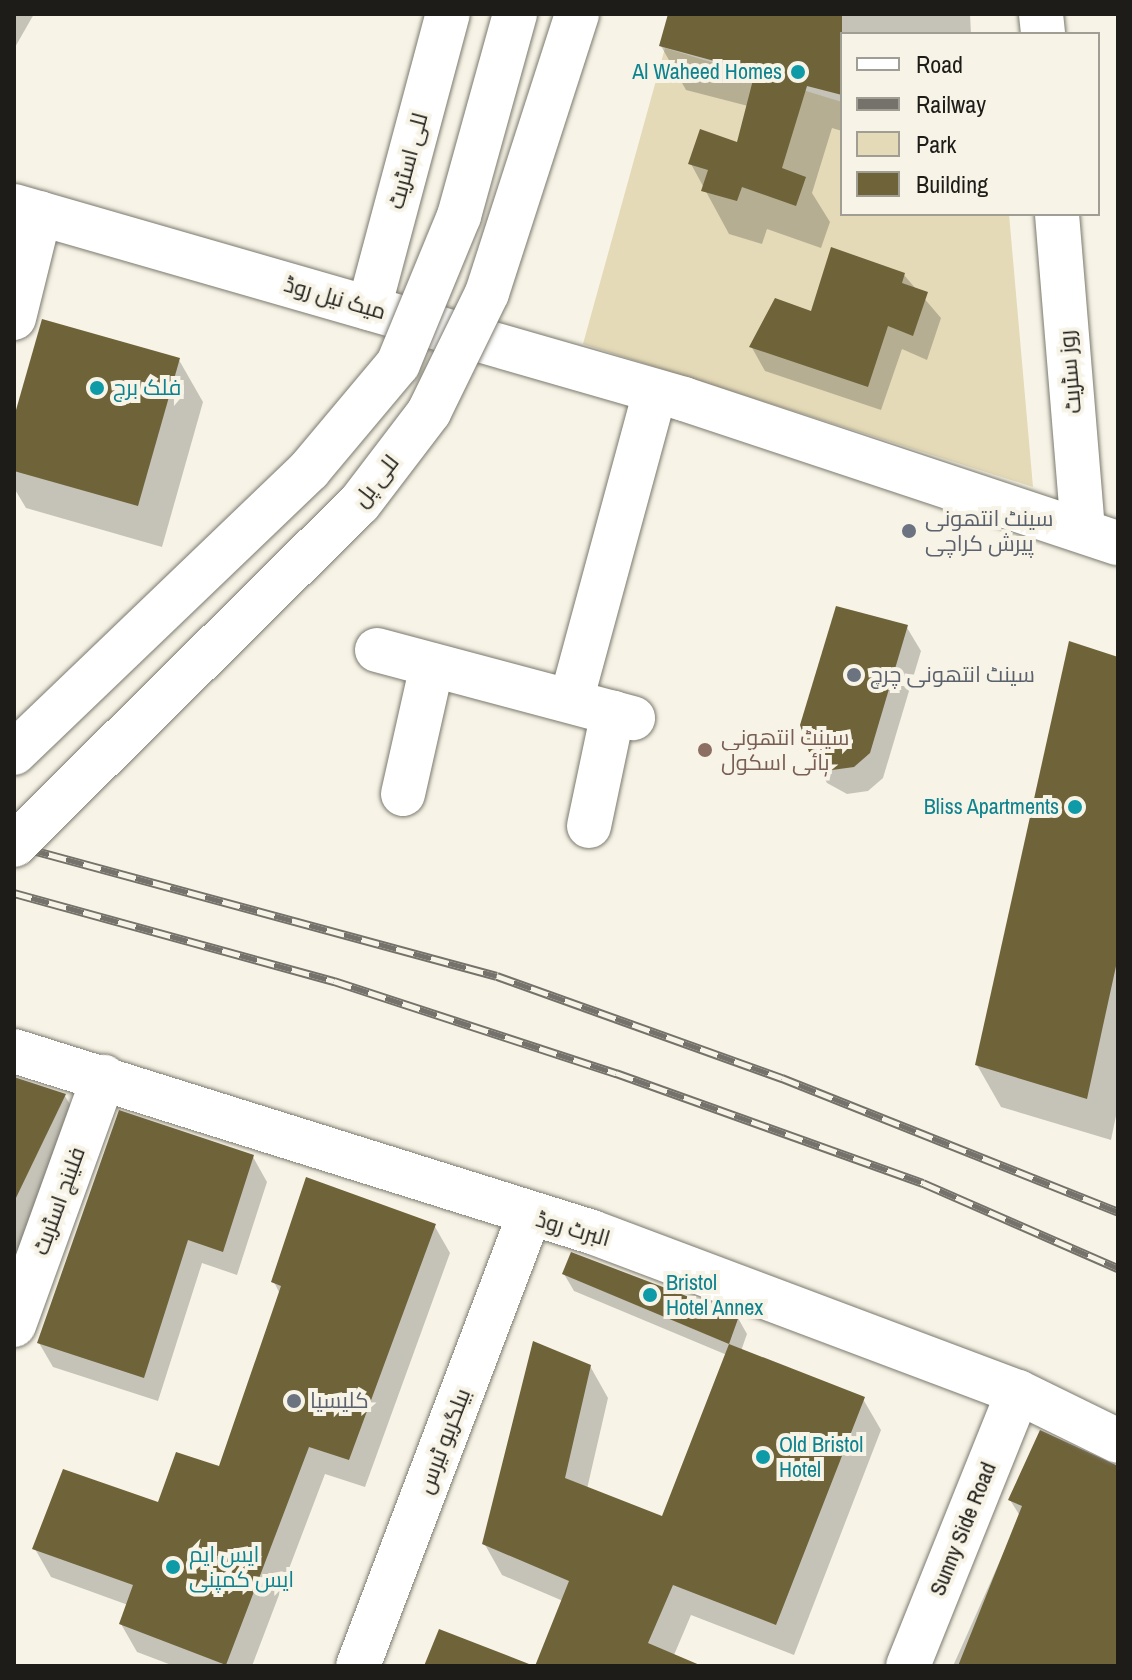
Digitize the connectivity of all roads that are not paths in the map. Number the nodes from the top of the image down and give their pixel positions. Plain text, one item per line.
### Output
1 (448, 14) edge
2 (515, 14) edge
3 (577, 14) edge
4 (27, 209) edge
5 (1057, 216) edge
6 (369, 308) junction
7 (14, 318) edge
8 (655, 391) junction
9 (1100, 536) edge
10 (377, 650) dead end
11 (432, 665) junction
12 (571, 701) junction
13 (14, 753) edge
14 (403, 794) dead end
15 (589, 826) dead end
16 (14, 845) edge
17 (14, 1051) edge
18 (104, 1077) junction
19 (529, 1217) junction
20 (14, 1325) edge
21 (1018, 1392) junction
22 (1118, 1441) edge
23 (358, 1666) edge
24 (908, 1666) edge

1 - 6 street, للی اسٹریٹ
2 - 13 street, bridge
3 - 16 street, للی پل, bridge
4 - 6 street, میک نیل روڈ
4 - 7 street
5 - 9 street, روز سٹریٹ
6 - 8 street, میک نیل روڈ
8 - 9 street, میک نیل روڈ
8 - 12 street
10 - 11 street
11 - 12 street
11 - 14 street
12 - 15 street
17 - 18 street, البرٹ روڈ
18 - 19 street, البرٹ روڈ
18 - 20 street, فلینچ اسٹریٹ
19 - 21 street, البرٹ روڈ
19 - 23 street, بیلگریو ٹیرس
21 - 22 street, البرٹ روڈ
21 - 24 street, Sunny Side Road

